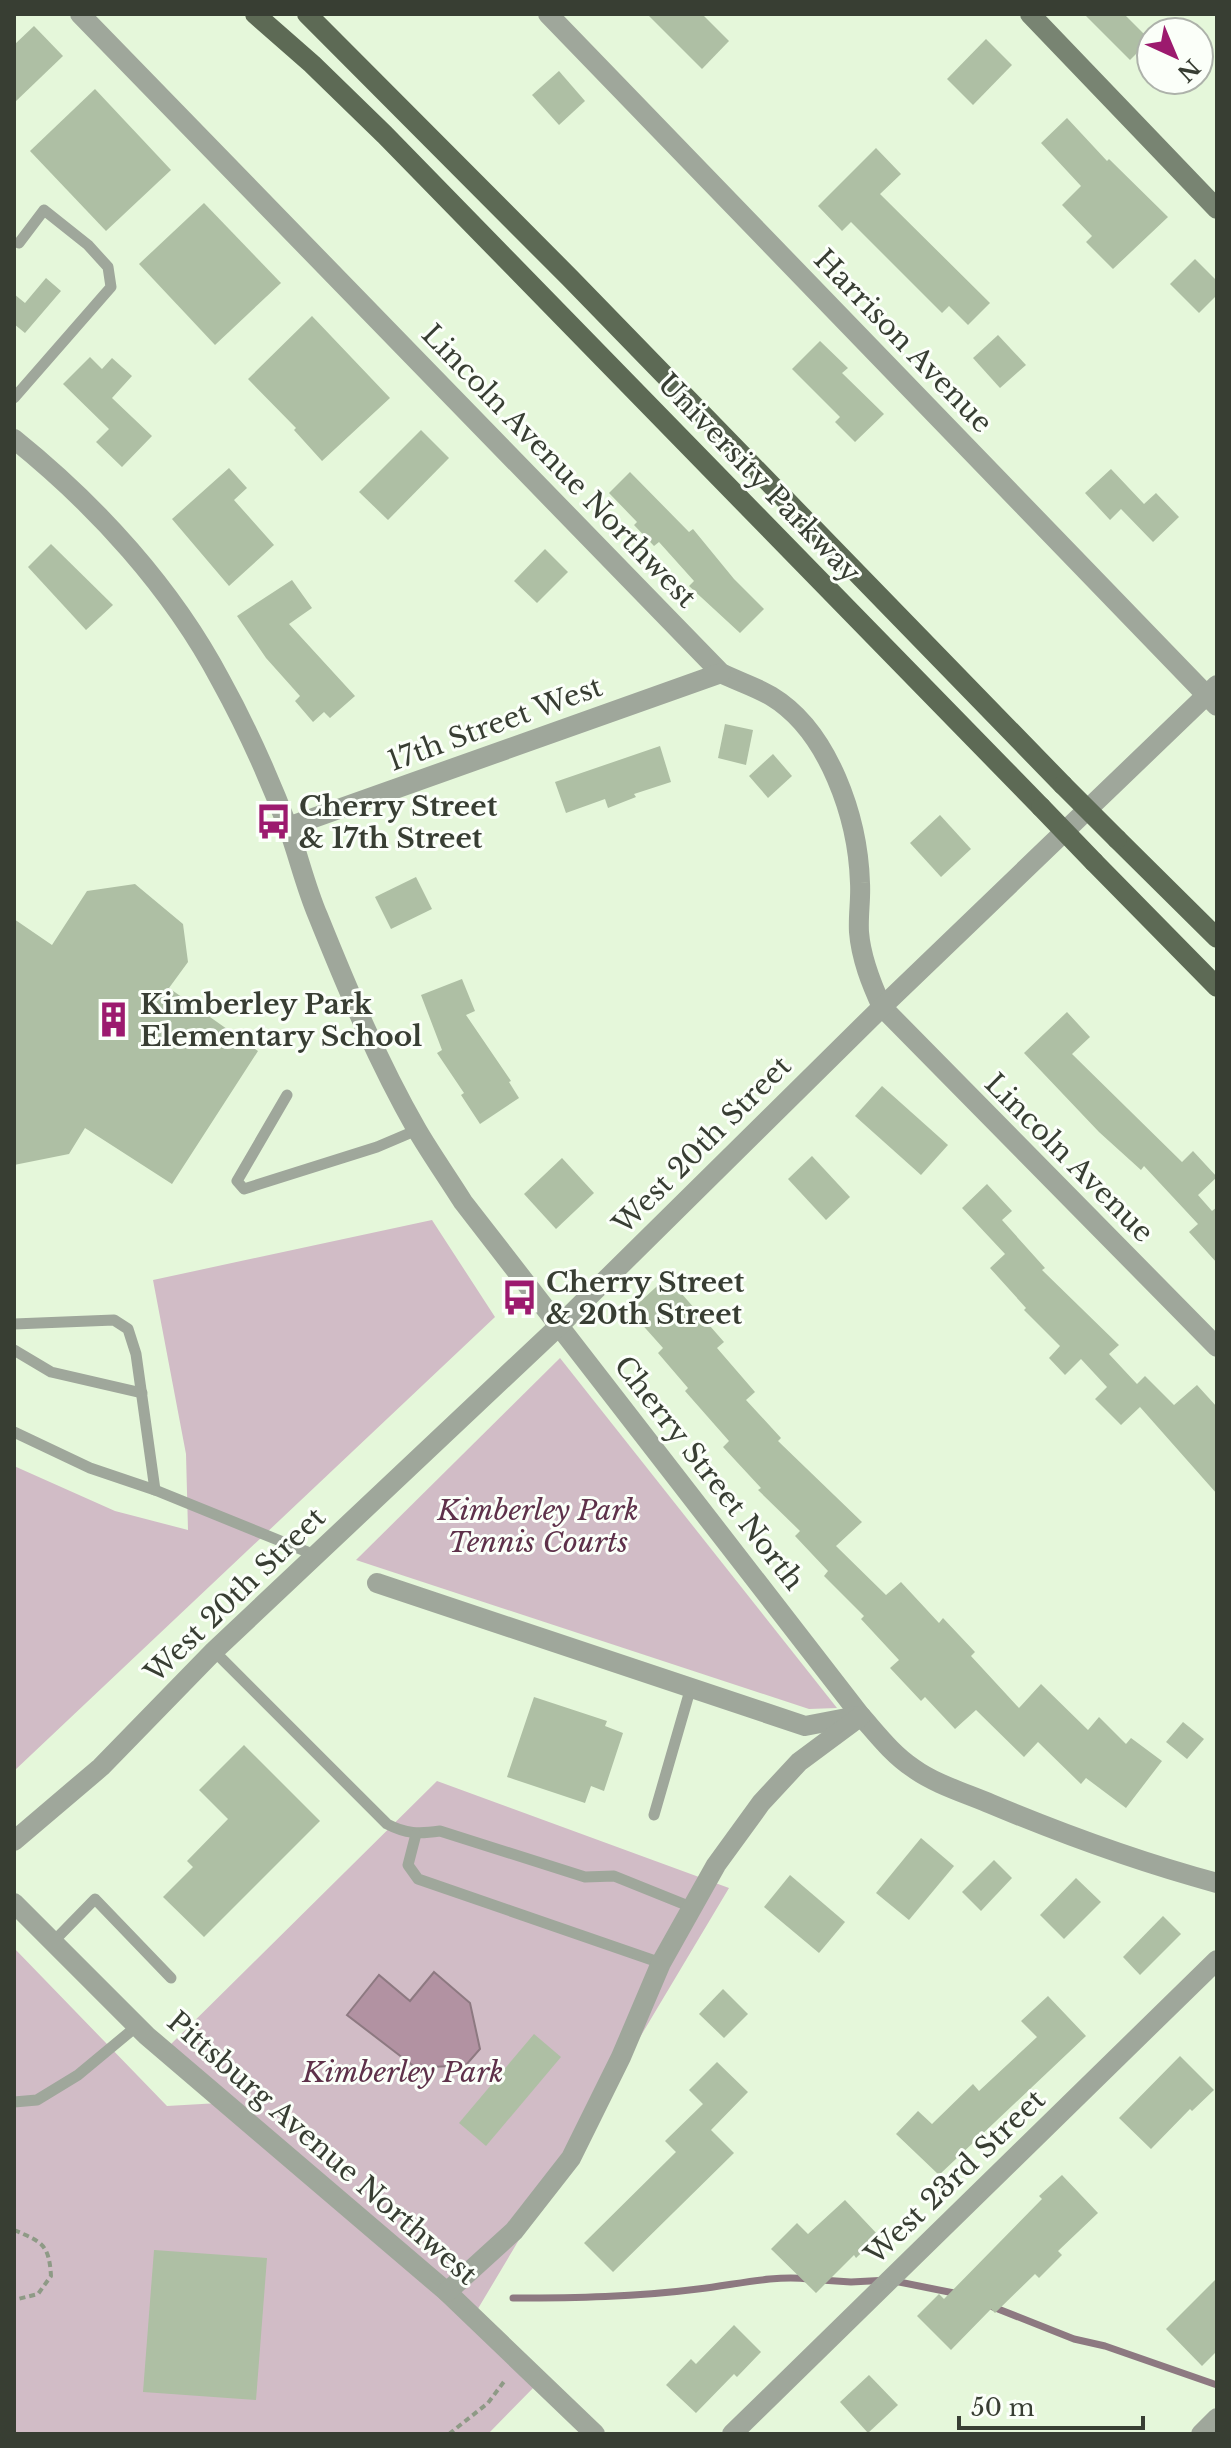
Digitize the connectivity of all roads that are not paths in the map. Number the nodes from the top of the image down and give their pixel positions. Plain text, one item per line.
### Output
1 (80, 14) edge
2 (255, 14) edge
3 (307, 14) edge
4 (548, 14) edge
5 (1030, 14) edge
6 (1217, 209) edge
7 (19, 243) dead end
8 (14, 398) edge
9 (14, 439) edge
10 (721, 673) junction
11 (1213, 695) edge
12 (288, 827) junction
13 (1217, 938) edge
14 (1217, 987) edge
15 (882, 1007) junction
16 (287, 1095) dead end
17 (417, 1130) junction
18 (14, 1324) edge
19 (560, 1325) junction
20 (1217, 1347) edge
21 (14, 1350) edge
22 (142, 1393) junction
23 (14, 1432) edge
24 (155, 1490) junction
25 (315, 1555) junction
26 (377, 1583) dead end
27 (214, 1651) junction
28 (691, 1687) junction
29 (861, 1716) junction
30 (654, 1815) dead end
31 (416, 1834) junction
32 (14, 1841) edge
33 (1217, 1883) edge
34 (14, 1903) edge
35 (691, 1907) junction
36 (53, 1942) junction
37 (1217, 1960) edge
38 (661, 1963) junction
39 (171, 1978) dead end
40 (137, 2026) junction
41 (14, 2102) edge
42 (447, 2292) junction
43 (1217, 2418) edge
44 (595, 2434) edge
45 (732, 2434) edge
46 (1201, 2434) edge

1 - 10 street, Lincoln Avenue Northwest
2 - 14 main road, University Parkway, bridge
3 - 13 main road, University Parkway, bridge
4 - 11 street, Harrison Avenue
5 - 6 street
7 - 8 lane
9 - 12 street, Cherry Street North
10 - 12 street, 17th Street West
10 - 15 street, Lincoln Avenue Northwest
11 - 15 street, West 20th Street
12 - 17 street, Cherry Street North
15 - 19 street, West 20th Street
15 - 20 street, Lincoln Avenue
16 - 17 lane
17 - 19 street, Cherry Street North
18 - 22 lane
19 - 25 street, West 20th Street
19 - 29 street, Cherry Street North
21 - 22 lane
22 - 24 lane
23 - 24 lane
24 - 25 lane
25 - 27 street, West 20th Street
26 - 28 street
27 - 31 lane
27 - 32 street, West 20th Street
28 - 29 street
28 - 30 lane
29 - 33 street, Cherry Street North
29 - 35 street
31 - 35 lane
31 - 38 lane
34 - 36 street, Pittsburg Avenue Northwest
35 - 38 street
36 - 39 lane
36 - 40 street, Pittsburg Avenue Northwest
37 - 45 street, West 23rd Street
38 - 42 street
40 - 41 lane
40 - 42 street, Pittsburg Avenue Northwest
42 - 44 street, Pittsburg Avenue Northwest
43 - 46 street

